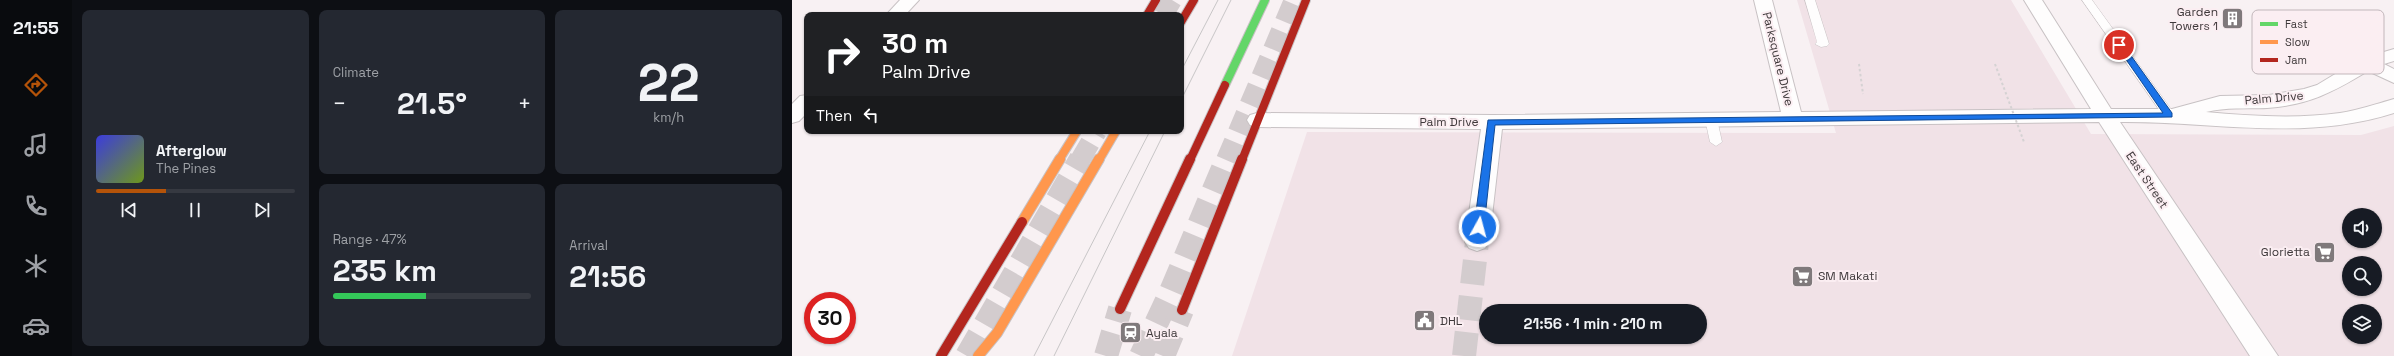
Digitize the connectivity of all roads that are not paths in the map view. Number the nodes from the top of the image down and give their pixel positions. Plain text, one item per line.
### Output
1 (910, 0) edge
2 (1156, 0) edge
3 (1194, 0) edge
4 (1265, 0) edge
5 (1306, 0) edge
6 (1763, 0) edge
7 (1810, 0) edge
8 (2033, 0) edge
9 (2087, 0) edge
10 (898, 12) edge
11 (1149, 12) edge
12 (1184, 17) edge
13 (1821, 44) dead end
14 (2394, 55) edge
15 (2384, 58) edge
16 (2384, 72) edge
17 (2348, 74) edge
18 (2394, 77) edge
19 (804, 104) edge
20 (2394, 106) edge
21 (2169, 115) junction
22 (792, 116) edge
23 (2105, 116) junction
24 (1793, 119) junction
25 (1257, 120) junction
26 (1711, 120) junction
27 (1492, 122) junction
28 (1075, 134) edge
29 (1114, 134) edge
30 (1716, 142) dead end
31 (1477, 242) tunnel mouth
32 (1120, 310) tunnel mouth
33 (1182, 310) tunnel mouth
34 (941, 356) edge
35 (978, 356) edge
36 (2265, 356) edge

1 - 10 street
2 - 11 highway
3 - 12 highway
4 - 32 highway
5 - 25 highway
6 - 24 street, Parksquare Drive
7 - 13 lane
8 - 23 street, East Street
9 - 21 lane
14 - 15 street, Palm Drive
16 - 18 street
17 - 21 street, Palm Drive
19 - 22 street
20 - 21 street, Palm Drive
21 - 23 street, Palm Drive
23 - 24 street, Palm Drive
23 - 36 street, East Street
24 - 26 street, Palm Drive
25 - 27 street, Palm Drive
25 - 33 highway
26 - 27 street, Palm Drive
26 - 30 lane
27 - 31 street
28 - 34 highway
29 - 35 highway

